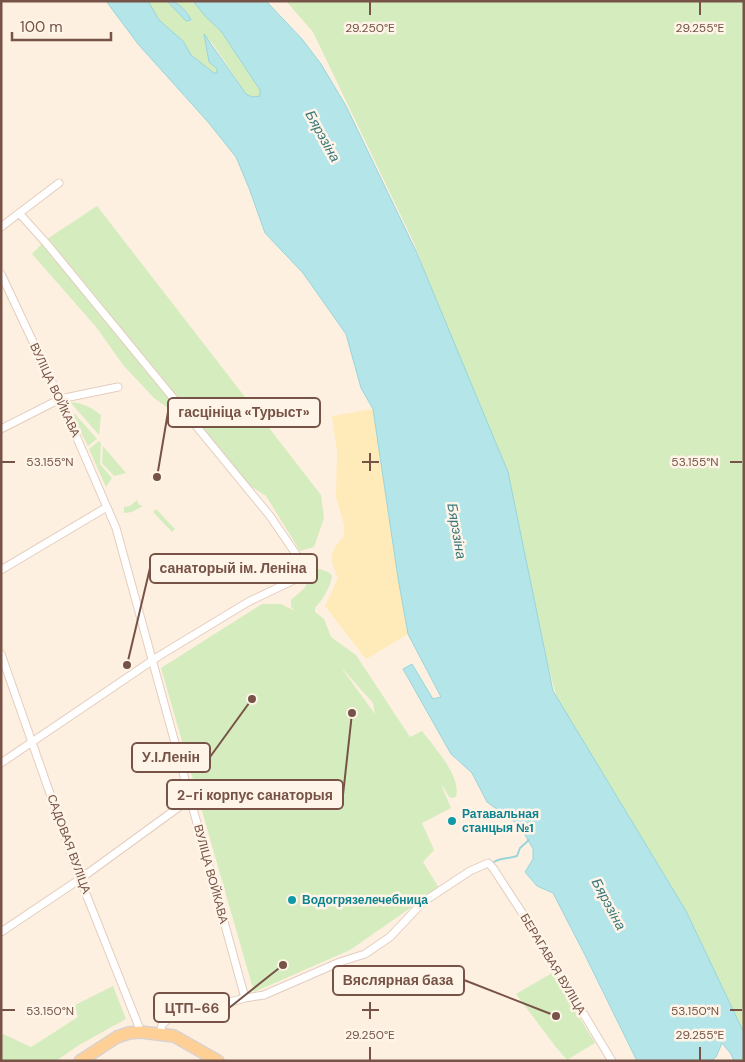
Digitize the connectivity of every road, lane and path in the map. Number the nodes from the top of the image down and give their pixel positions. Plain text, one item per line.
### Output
1 (59, 183) dead end
2 (18, 212) junction
3 (1, 227) edge
4 (1, 274) edge
5 (118, 386) dead end
6 (60, 399) junction
7 (1, 428) edge
8 (108, 507) junction
9 (1, 570) edge
10 (1, 654) edge
11 (151, 660) junction
12 (33, 742) junction
13 (1, 763) edge
14 (190, 800) junction
15 (80, 879) junction
16 (1, 932) edge
17 (245, 998) junction
18 (141, 1032) junction
19 (160, 1033) junction
20 (80, 1061) edge
21 (218, 1061) edge
22 (612, 1061) edge

1 - 2 street
2 - 3 street
2 - 11 street
4 - 6 street, ВУЛІЦА ВОЙКАВА
5 - 6 street
6 - 7 street
6 - 8 street, ВУЛІЦА ВОЙКАВА
8 - 9 street
8 - 11 street, ВУЛІЦА ВОЙКАВА
10 - 12 street, САДОВАЯ ВУЛІЦА
11 - 12 street
11 - 14 street, ВУЛІЦА ВОЙКАВА
12 - 13 street
12 - 15 street, САДОВАЯ ВУЛІЦА
14 - 15 street
14 - 17 street, ВУЛІЦА ВОЙКАВА
15 - 16 street
15 - 18 street, САДОВАЯ ВУЛІЦА
17 - 19 street
17 - 22 street, БЕРАГАВАЯ ВУЛІЦА
18 - 19 main road
18 - 20 main road
19 - 21 main road

